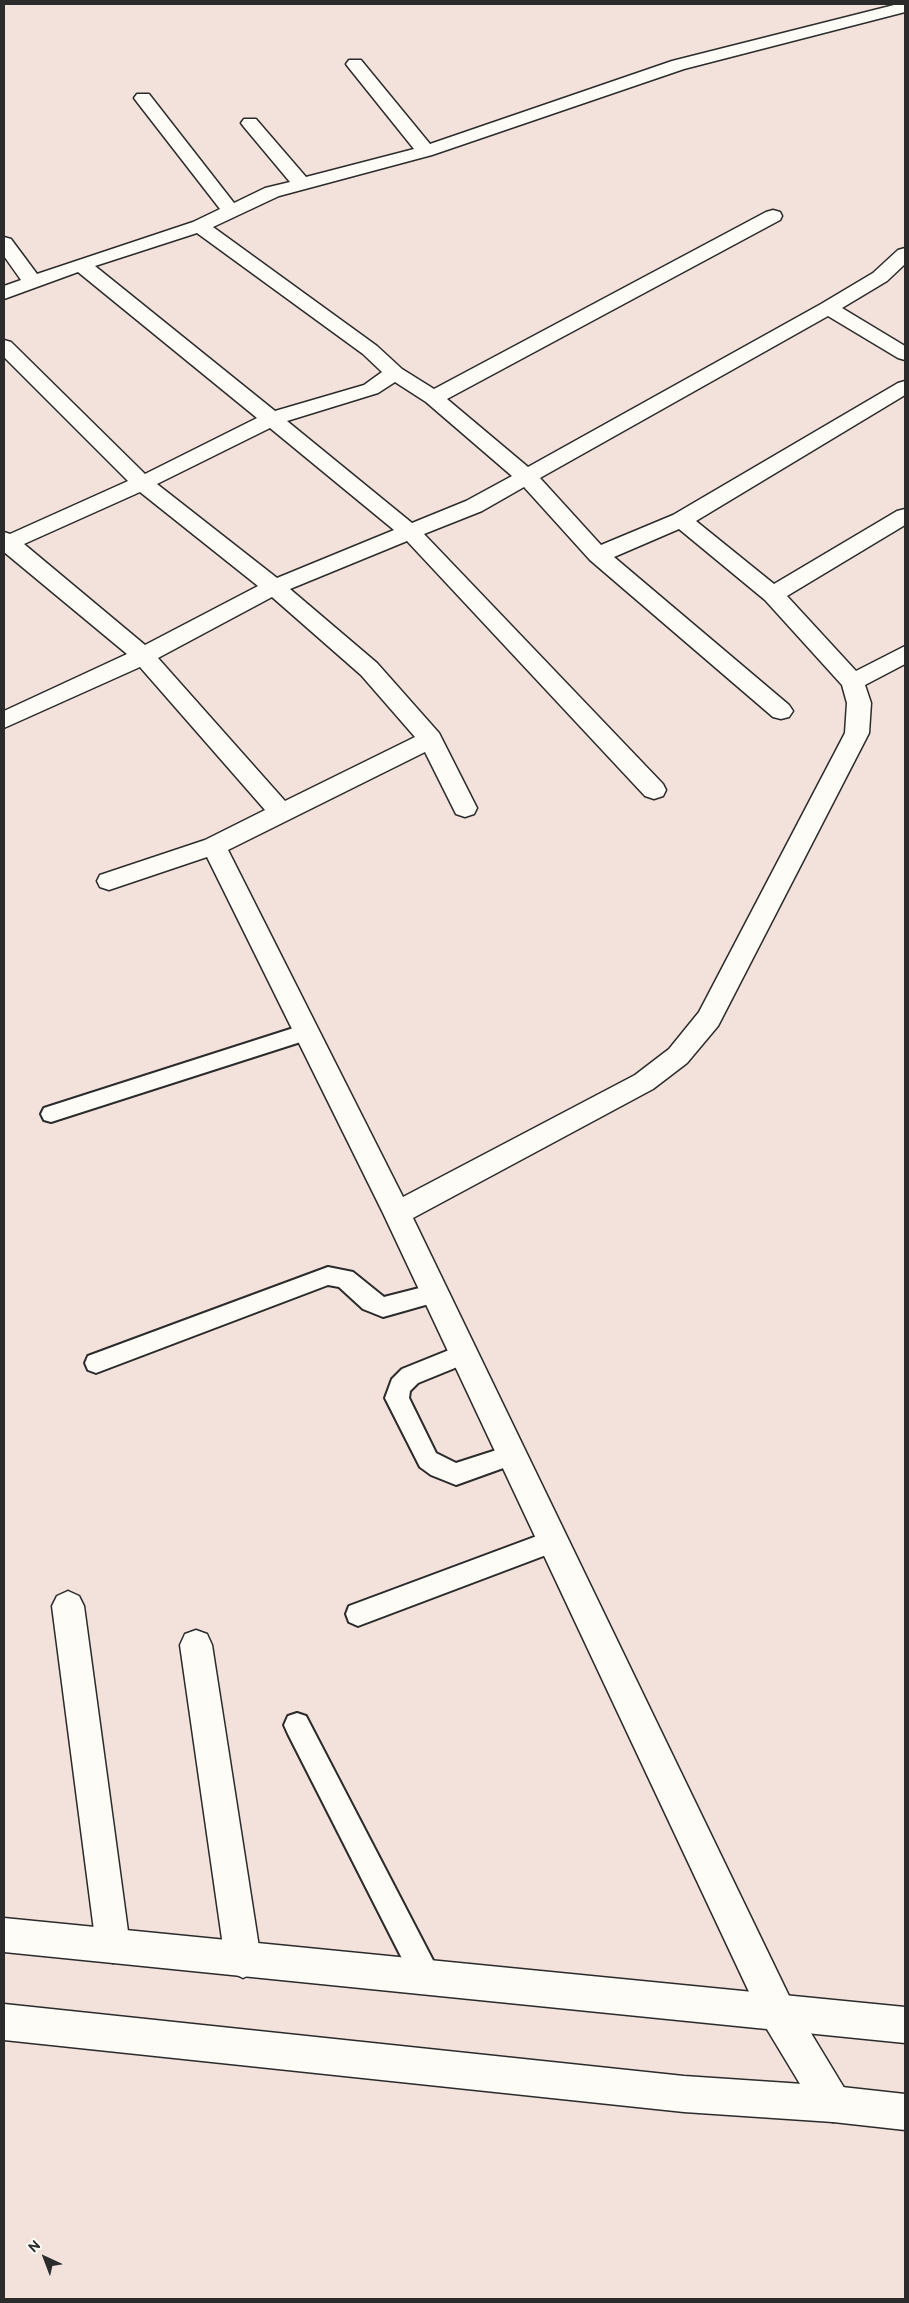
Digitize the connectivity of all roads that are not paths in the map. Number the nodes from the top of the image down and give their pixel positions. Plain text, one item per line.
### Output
1 (905, 7) edge
2 (355, 64) dead end
3 (143, 98) dead end
4 (250, 123) dead end
5 (426, 151) junction
6 (302, 184) junction
7 (231, 211) junction
8 (773, 216) dead end
9 (200, 226) junction
10 (4, 243) edge
11 (905, 254) edge
12 (81, 264) junction
13 (33, 282) junction
14 (4, 293) edge
15 (828, 308) junction
16 (4, 346) edge
17 (905, 354) edge
18 (396, 373) junction
19 (905, 387) edge
20 (433, 398) junction
21 (272, 419) junction
22 (527, 477) junction
23 (142, 483) junction
24 (905, 516) edge
25 (681, 520) junction
26 (411, 533) junction
27 (5, 542) edge
28 (598, 556) junction
29 (274, 587) junction
30 (773, 595) junction
31 (905, 654) edge
32 (143, 656) junction
33 (853, 682) junction
34 (781, 711) dead end
35 (4, 720) edge
36 (430, 739) junction
37 (654, 790) dead end
38 (465, 808) dead end
39 (280, 812) junction
40 (214, 846) junction
41 (109, 881) dead end
42 (306, 1032) junction
43 (51, 1114) dead end
44 (397, 1213) junction
45 (435, 1293) junction
46 (464, 1354) junction
47 (96, 1363) dead end
48 (512, 1454) junction
49 (553, 1541) junction
50 (68, 1606) dead end
51 (358, 1614) dead end
52 (196, 1645) dead end
53 (297, 1725) dead end
54 (4, 1931) edge
55 (113, 1946) junction
56 (244, 1960) junction
57 (427, 1978) junction
58 (778, 2013) junction
59 (4, 2022) edge
60 (905, 2026) edge
61 (833, 2104) junction
62 (905, 2112) edge

1 - 5 street
2 - 5 street
3 - 7 street
4 - 6 street
5 - 6 street
6 - 7 street
7 - 9 street
8 - 20 street
9 - 12 street
9 - 18 street
10 - 13 street
11 - 15 street
12 - 13 street
12 - 21 street
13 - 14 street
15 - 17 street
15 - 22 street
16 - 23 street
18 - 20 street
18 - 21 street
19 - 25 street
20 - 22 street
21 - 23 street
21 - 26 street
22 - 26 street
22 - 28 street
23 - 27 street
23 - 29 street
24 - 30 street
25 - 28 street
25 - 30 street
26 - 29 street
26 - 37 street
27 - 32 street
28 - 34 street
29 - 32 street
29 - 36 street
30 - 33 street
31 - 33 street
32 - 35 street
32 - 39 street
33 - 44 street
36 - 38 street
36 - 39 street
39 - 40 street
40 - 41 street
40 - 42 street
42 - 43 lane
42 - 44 street
44 - 45 street
45 - 46 street
45 - 47 lane
46 - 48 street
46 - 48 lane
48 - 49 street
49 - 51 lane
49 - 58 street
50 - 55 street
52 - 56 street
53 - 57 lane
54 - 55 street
55 - 56 street
56 - 57 street
57 - 58 street
58 - 60 street
58 - 61 street
59 - 61 street
61 - 62 street

